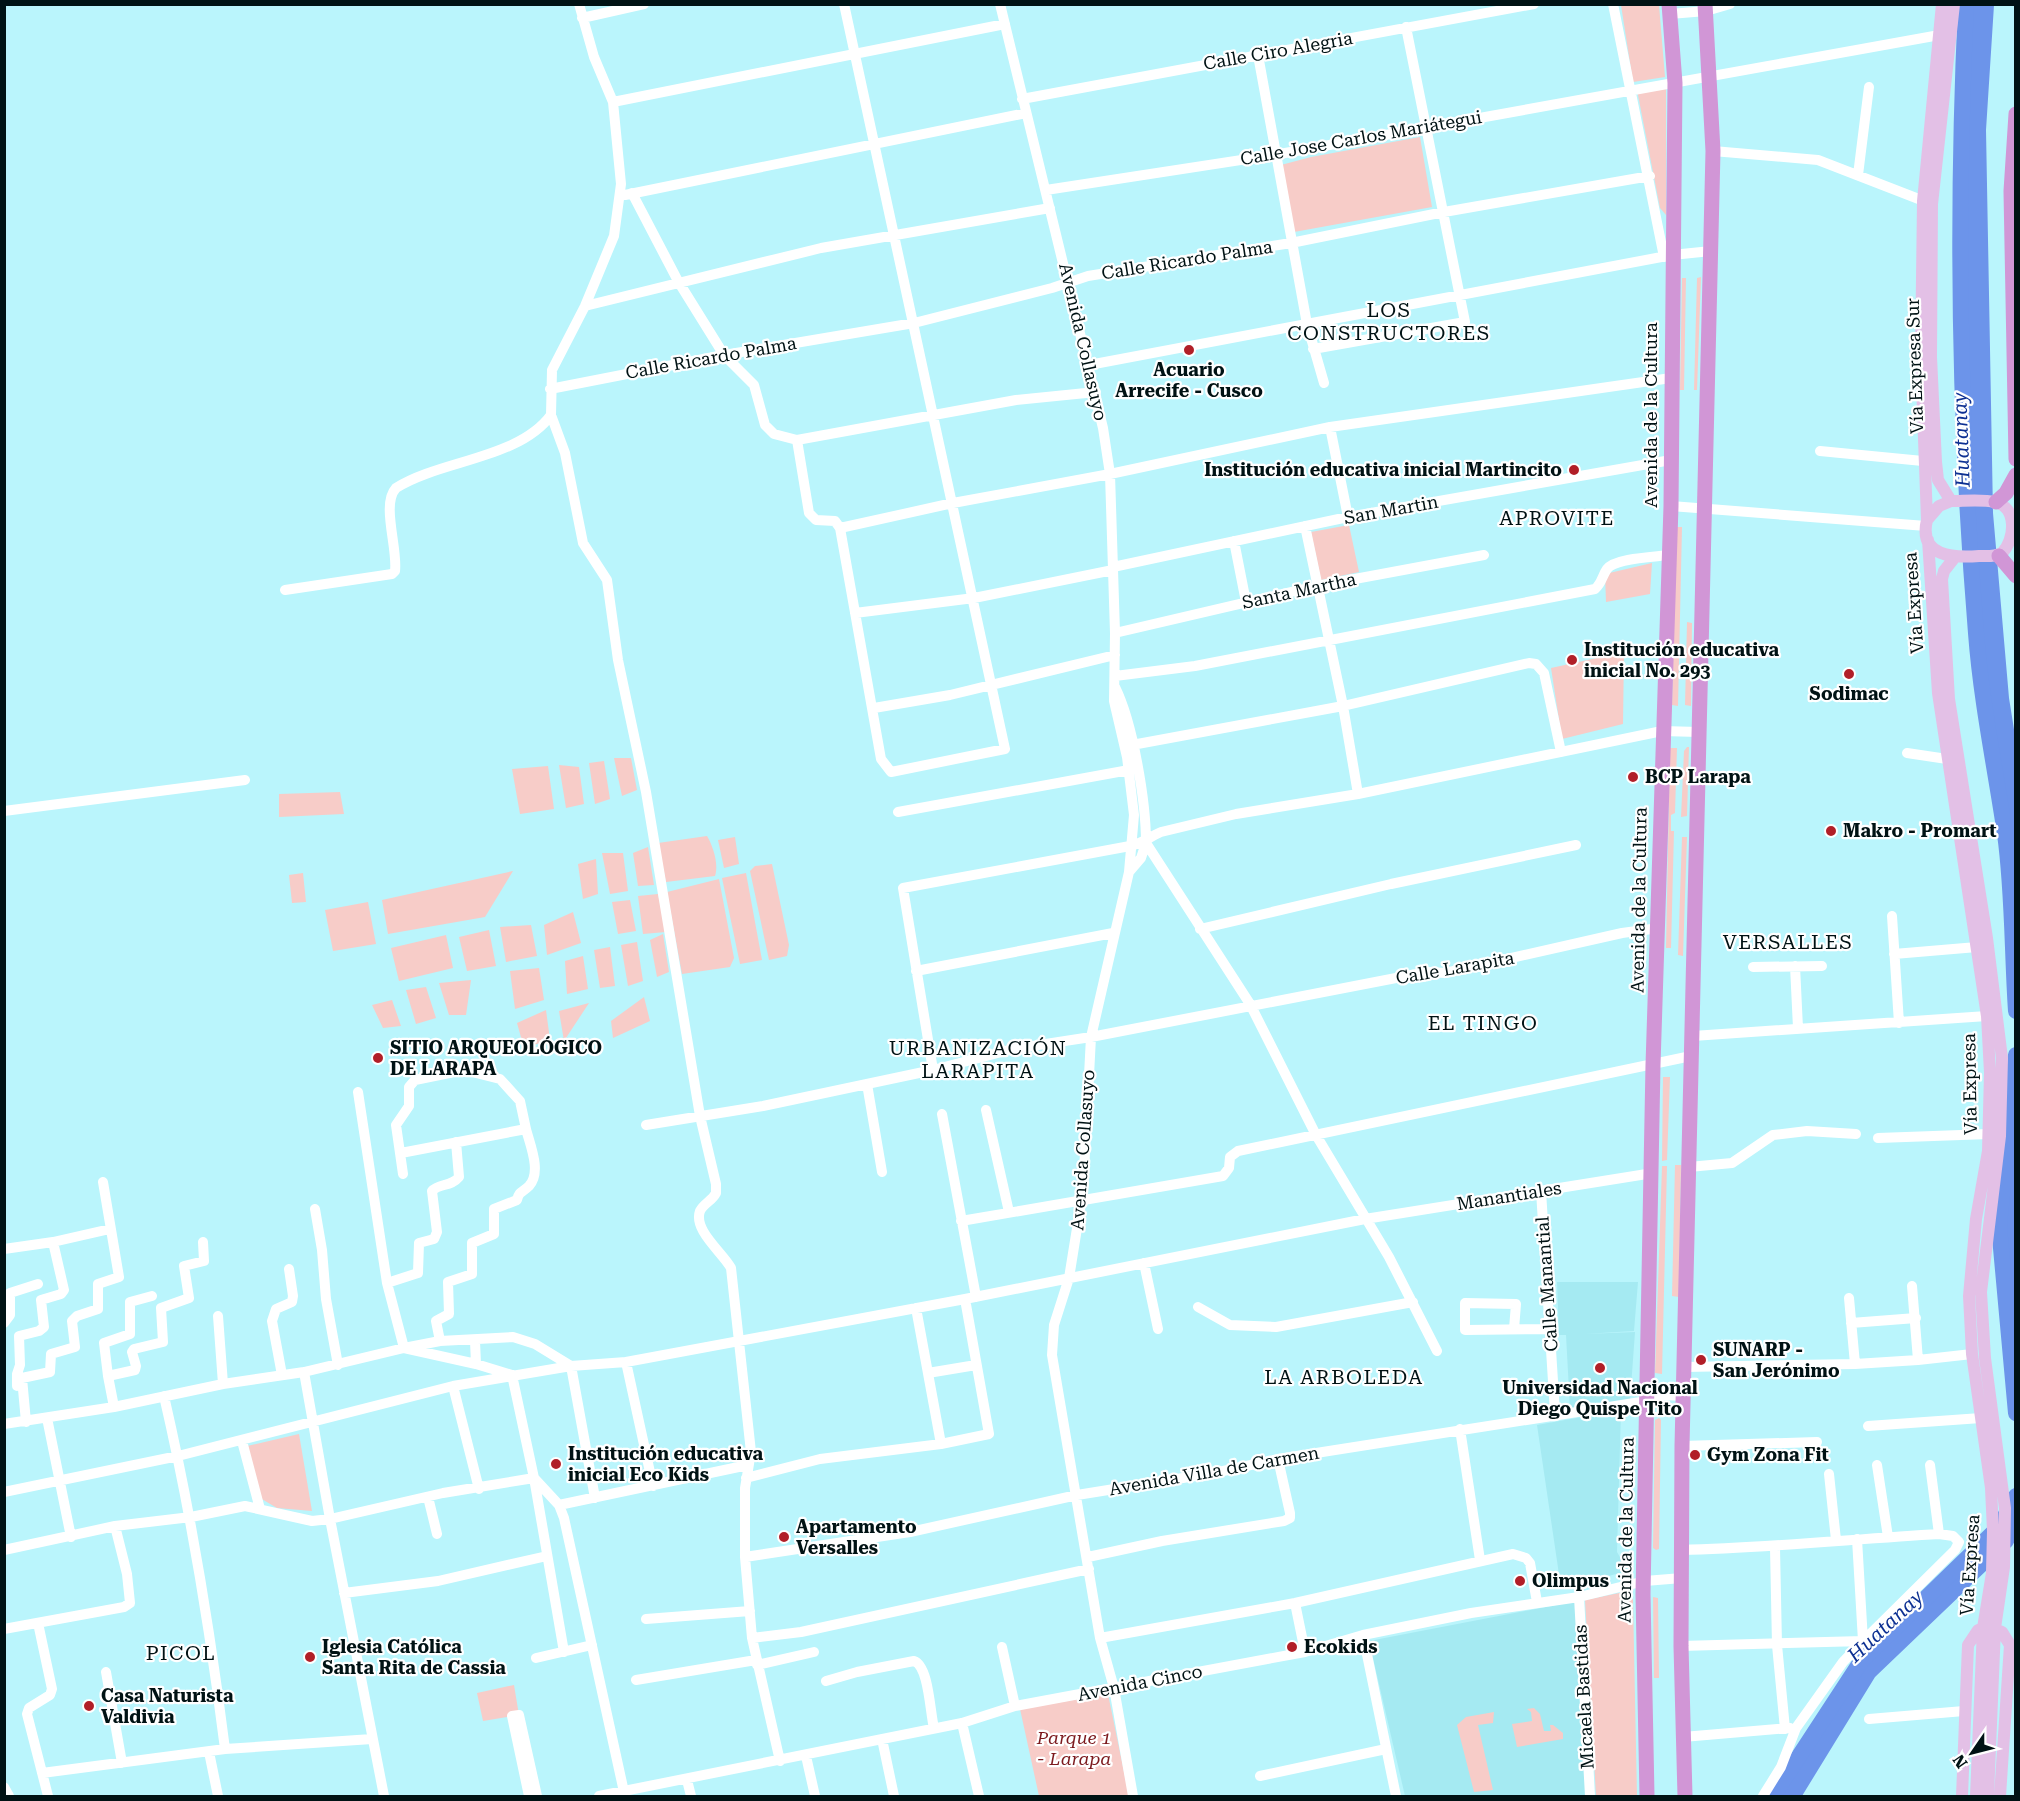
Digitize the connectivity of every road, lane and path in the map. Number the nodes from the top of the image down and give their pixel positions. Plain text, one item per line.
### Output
1 (579, 4) edge
2 (644, 4) edge
3 (844, 4) edge
4 (1000, 4) edge
5 (1534, 4) edge
6 (1613, 4) edge
7 (1730, 4) edge
8 (1942, 4) edge
9 (1954, 4) edge
10 (1705, 8) edge
11 (1670, 9) edge
12 (582, 18) junction
13 (1005, 24) junction
14 (1406, 27) junction
15 (1952, 32) junction
16 (1939, 35) junction
17 (856, 51) junction
18 (1258, 55) junction
19 (1942, 72) junction
20 (1708, 76) junction
21 (1675, 83) junction
22 (1869, 87) dead end
23 (1629, 89) junction
24 (1023, 99) junction
25 (613, 102) junction
26 (1026, 113) junction
27 (2016, 114) edge
28 (1425, 126) junction
29 (875, 143) junction
30 (1713, 151) junction
31 (1274, 155) junction
32 (1858, 175) junction
33 (1650, 176) junction
34 (1046, 190) junction
35 (632, 193) junction
36 (619, 197) junction
37 (1928, 203) junction
38 (1050, 208) junction
39 (1444, 212) junction
40 (896, 234) junction
41 (1292, 243) junction
42 (1711, 251) junction
43 (1668, 256) junction
44 (678, 281) junction
45 (1070, 282) junction
46 (1459, 294) junction
47 (585, 306) junction
48 (915, 322) junction
49 (1307, 324) junction
50 (1313, 349) junction
51 (724, 354) junction
52 (1089, 365) junction
53 (1671, 378) junction
54 (1324, 383) dead end
55 (550, 389) junction
56 (1096, 392) junction
57 (934, 414) junction
58 (551, 415) junction
59 (1330, 427) junction
60 (797, 440) junction
61 (1820, 451) dead end
62 (2016, 459) edge
63 (1671, 460) junction
64 (1930, 462) junction
65 (1110, 474) junction
66 (2016, 475) edge
67 (1953, 501) junction
68 (1995, 502) junction
69 (953, 503) junction
70 (1671, 506) junction
71 (1706, 507) junction
72 (1348, 517) junction
73 (1926, 523) junction
74 (2014, 523) edge
75 (1305, 526) junction
76 (840, 528) junction
77 (1928, 540) junction
78 (1234, 541) junction
79 (1484, 555) dead end
80 (1669, 555) junction
81 (1998, 556) junction
82 (1957, 557) junction
83 (1113, 569) junction
84 (2016, 576) edge
85 (1317, 586) junction
86 (285, 590) dead end
87 (974, 598) junction
88 (1246, 602) junction
89 (855, 614) junction
90 (1115, 633) junction
91 (1329, 639) junction
92 (1115, 655) junction
93 (1115, 682) junction
94 (992, 683) junction
95 (1343, 706) junction
96 (874, 708) junction
97 (1662, 731) junction
98 (1699, 732) junction
99 (1561, 752) junction
100 (1131, 753) junction
101 (1907, 753) dead end
102 (1947, 759) junction
103 (1129, 770) junction
104 (245, 780) dead end
105 (1358, 794) junction
106 (4, 811) edge
107 (898, 812) dead end
108 (1146, 843) junction
109 (1576, 845) dead end
110 (1130, 846) junction
111 (1129, 872) junction
112 (1892, 916) dead end
113 (1659, 928) junction
114 (1200, 929) junction
115 (1113, 933) junction
116 (1977, 947) junction
117 (1894, 954) junction
118 (1795, 966) junction
119 (1822, 966) dead end
120 (1754, 968) dead end
121 (916, 971) junction
122 (1250, 1004) junction
123 (1987, 1016) junction
124 (1899, 1023) junction
125 (1798, 1028) junction
126 (1693, 1036) junction
127 (1091, 1037) junction
128 (1691, 1056) junction
129 (1653, 1065) junction
130 (933, 1070) junction
131 (867, 1084) junction
132 (358, 1092) dead end
133 (986, 1110) dead end
134 (942, 1114) dead end
135 (700, 1116) junction
136 (646, 1125) dead end
137 (526, 1129) junction
138 (1856, 1134) dead end
139 (1989, 1134) junction
140 (1316, 1135) junction
141 (1878, 1138) dead end
142 (456, 1142) junction
143 (400, 1153) junction
144 (1689, 1167) junction
145 (882, 1172) dead end
146 (1653, 1173) junction
147 (403, 1174) dead end
148 (103, 1182) dead end
149 (1540, 1191) junction
150 (1082, 1202) junction
151 (315, 1209) dead end
152 (1009, 1212) junction
153 (1365, 1219) junction
154 (961, 1221) junction
155 (110, 1229) junction
156 (53, 1242) junction
157 (203, 1242) dead end
158 (4, 1249) edge
159 (1144, 1263) junction
160 (290, 1269) dead end
161 (1069, 1278) junction
162 (387, 1283) junction
163 (38, 1284) dead end
164 (1912, 1286) dead end
165 (152, 1296) dead end
166 (970, 1298) junction
167 (1849, 1298) dead end
168 (1413, 1302) junction
169 (1198, 1307) dead end
170 (916, 1308) junction
171 (218, 1316) dead end
172 (1916, 1318) junction
173 (4, 1323) edge
174 (1851, 1323) junction
175 (1158, 1329) dead end
176 (1514, 1329) junction
177 (1550, 1329) junction
178 (440, 1341) junction
179 (475, 1341) junction
180 (739, 1341) junction
181 (404, 1348) junction
182 (1437, 1352) dead end
183 (1972, 1354) junction
184 (1918, 1360) junction
185 (626, 1362) junction
186 (476, 1364) junction
187 (1855, 1364) junction
188 (338, 1365) junction
189 (976, 1365) junction
190 (571, 1366) junction
191 (1684, 1367) junction
192 (304, 1372) junction
193 (928, 1373) junction
194 (282, 1375) junction
195 (512, 1375) junction
196 (108, 1376) junction
197 (223, 1384) junction
198 (453, 1386) junction
199 (164, 1396) junction
200 (1683, 1396) junction
201 (1647, 1401) junction
202 (114, 1407) junction
203 (1555, 1413) junction
204 (47, 1418) junction
205 (1981, 1418) junction
206 (24, 1422) junction
207 (312, 1423) junction
208 (4, 1424) edge
209 (1868, 1426) dead end
210 (1460, 1430) junction
211 (242, 1441) junction
212 (1817, 1442) dead end
213 (940, 1444) junction
214 (1682, 1446) junction
215 (178, 1456) junction
216 (1278, 1459) junction
217 (1877, 1465) dead end
218 (1930, 1465) dead end
219 (748, 1466) junction
220 (1830, 1474) dead end
221 (534, 1478) junction
222 (746, 1478) junction
223 (58, 1481) junction
224 (653, 1486) junction
225 (479, 1489) junction
226 (4, 1492) edge
227 (1077, 1496) junction
228 (428, 1497) junction
229 (596, 1498) junction
230 (559, 1505) junction
231 (260, 1509) junction
232 (191, 1517) junction
233 (330, 1519) junction
234 (115, 1526) junction
235 (437, 1534) dead end
236 (1939, 1534) junction
237 (72, 1537) junction
238 (1888, 1537) junction
239 (1857, 1539) junction
240 (1836, 1540) junction
241 (1774, 1548) junction
242 (4, 1550) edge
243 (1682, 1550) junction
244 (547, 1556) junction
245 (745, 1557) junction
246 (1088, 1557) junction
247 (1480, 1560) junction
248 (1089, 1569) junction
249 (1683, 1578) junction
250 (1645, 1581) junction
251 (344, 1593) junction
252 (1579, 1597) junction
253 (1537, 1602) junction
254 (1295, 1603) junction
255 (750, 1611) junction
256 (646, 1619) dead end
257 (38, 1623) junction
258 (1989, 1628) junction
259 (4, 1629) edge
260 (1363, 1635) junction
261 (752, 1638) junction
262 (1100, 1638) junction
263 (1863, 1641) junction
264 (592, 1645) junction
265 (1777, 1645) junction
266 (1681, 1646) junction
267 (1002, 1647) dead end
268 (564, 1652) junction
269 (814, 1652) dead end
270 (1305, 1652) junction
271 (536, 1658) dead end
272 (756, 1663) junction
273 (2013, 1663) edge
274 (106, 1672) dead end
275 (636, 1680) dead end
276 (826, 1682) dead end
277 (1114, 1688) junction
278 (2010, 1701) edge
279 (1015, 1706) junction
280 (1964, 1711) junction
281 (1869, 1719) dead end
282 (962, 1723) junction
283 (934, 1728) junction
284 (1795, 1728) junction
285 (1683, 1737) junction
286 (372, 1739) junction
287 (882, 1739) junction
288 (225, 1749) junction
289 (1386, 1749) junction
290 (209, 1752) junction
291 (806, 1756) junction
292 (780, 1761) junction
293 (122, 1764) junction
294 (42, 1773) junction
295 (1260, 1776) dead end
296 (687, 1780) junction
297 (4, 1787) edge
298 (624, 1792) junction
299 (1963, 1793) edge
300 (1999, 1793) edge
301 (600, 1796) edge
302 (9, 1797) edge
303 (48, 1797) edge
304 (218, 1797) edge
305 (384, 1797) edge
306 (529, 1797) edge
307 (537, 1797) edge
308 (691, 1797) edge
309 (815, 1797) edge
310 (894, 1797) edge
311 (979, 1797) edge
312 (1133, 1797) edge
313 (1396, 1797) edge
314 (1590, 1797) edge
315 (1647, 1797) edge
316 (1685, 1797) edge
317 (1763, 1797) edge
318 (1976, 1797) edge
319 (1989, 1797) edge

1 - 12 street
2 - 12 street
3 - 17 street
4 - 13 street, Avenida Collasuyo
5 - 14 street, Calle Ciro Alegria
6 - 23 street
7 - 10 street
8 - 16 main road
9 - 15 main road
10 - 11 street
10 - 20 highway
11 - 21 highway, Avenida de la Cultura
12 - 25 street
13 - 17 street
13 - 24 street, Avenida Collasuyo
14 - 18 street, Calle Ciro Alegria
14 - 28 street
15 - 16 street, Calle Jose Carlos Mariátegui
15 - 19 main road
16 - 19 main road
16 - 20 street, Calle Jose Carlos Mariátegui
17 - 25 street
17 - 29 street
18 - 24 street, Calle Ciro Alegria
18 - 31 street
19 - 37 main road
20 - 21 street, Calle Jose Carlos Mariátegui
20 - 30 highway
21 - 23 street, Calle Jose Carlos Mariátegui
21 - 43 highway, Avenida de la Cultura
22 - 32 street
23 - 28 street, Calle Jose Carlos Mariátegui
23 - 33 street
24 - 26 street, Avenida Collasuyo
25 - 36 street
26 - 29 street
26 - 34 street, Avenida Collasuyo
27 - 62 highway
28 - 31 street, Calle Jose Carlos Mariátegui
28 - 39 street
29 - 35 street
29 - 40 street
30 - 32 street
30 - 42 highway
31 - 34 street, Calle Jose Carlos Mariátegui
31 - 41 street
32 - 37 street
33 - 39 street, Calle Ricardo Palma
33 - 43 street
34 - 38 street, Avenida Collasuyo
35 - 36 street
35 - 44 street
36 - 47 street
37 - 64 main road
38 - 40 street
38 - 45 street, Avenida Collasuyo
39 - 41 street, Calle Ricardo Palma
39 - 46 street
40 - 44 street
40 - 48 street
41 - 45 street, Calle Ricardo Palma
41 - 49 street
42 - 43 street
42 - 71 highway
43 - 46 street
43 - 53 highway, Avenida de la Cultura
44 - 47 street
44 - 51 street
45 - 48 street, Calle Ricardo Palma
45 - 52 street, Avenida Collasuyo
46 - 49 street
46 - 50 street
47 - 55 street
48 - 51 street, Calle Ricardo Palma
48 - 57 street
49 - 50 street
49 - 52 street
50 - 54 street
51 - 55 street, Calle Ricardo Palma
51 - 60 street
52 - 56 street, Avenida Collasuyo
53 - 59 street
53 - 63 highway, Avenida de la Cultura
55 - 58 street
56 - 57 street
56 - 65 street, Avenida Collasuyo
57 - 60 street
57 - 69 street
58 - 86 street
58 - 135 street
59 - 65 street
59 - 72 street
60 - 76 street
61 - 64 street
63 - 70 highway, Avenida de la Cultura
63 - 72 street, San Martin
64 - 67 main road
64 - 73 main road
65 - 69 street
65 - 83 street, Avenida Collasuyo
66 - 68 highway
67 - 68 main road
67 - 73 main road
68 - 74 main road
69 - 76 street
69 - 87 street
70 - 71 street
70 - 80 highway, Avenida de la Cultura
71 - 73 street
71 - 98 highway
72 - 75 street, San Martin
73 - 77 main road
74 - 81 main road
75 - 78 street, San Martin
75 - 85 street
76 - 89 street
77 - 82 main road
77 - 102 main road, Vía Expresa
78 - 83 street, San Martin
78 - 88 street
79 - 85 street, Santa Martha
80 - 91 street
80 - 97 highway, Avenida de la Cultura
81 - 82 main road
81 - 84 highway
82 - 258 main road, Vía Expresa
83 - 87 street, San Martin
83 - 90 street, Avenida Collasuyo
85 - 88 street, Santa Martha
85 - 91 street
87 - 89 street, San Martin
87 - 94 street
88 - 90 street, Santa Martha
89 - 96 street
90 - 92 street, Avenida Collasuyo
91 - 93 street
91 - 95 street
92 - 93 street, Avenida Collasuyo
92 - 94 street
93 - 100 street, Avenida Collasuyo
94 - 96 street
94 - 96 street
95 - 99 street
95 - 100 street
95 - 105 street
97 - 98 street
97 - 99 street
97 - 113 highway, Avenida de la Cultura
98 - 126 highway
99 - 105 street
100 - 103 street, Avenida Collasuyo
100 - 108 street, Avenida Collasuyo
101 - 102 street
102 - 116 main road, Vía Expresa
103 - 107 street
103 - 110 street, Avenida Collasuyo
104 - 106 street
105 - 108 street
108 - 110 street
108 - 111 street, Avenida Collasuyo
108 - 114 street
109 - 114 street
110 - 111 street, Avenida Collasuyo
110 - 121 street
111 - 115 street, Avenida Collasuyo
112 - 117 street
113 - 122 street, Calle Larapita
113 - 129 highway, Avenida de la Cultura
114 - 122 street
115 - 121 street
115 - 127 street, Avenida Collasuyo
116 - 117 street
116 - 123 main road, Vía Expresa
117 - 124 street
118 - 119 street
118 - 120 street
118 - 125 street
121 - 130 street
122 - 127 street, Calle Larapita
122 - 140 street
123 - 124 street
123 - 139 main road, Vía Expresa
124 - 125 street
125 - 126 street
126 - 128 highway
127 - 130 street, Calle Larapita
127 - 150 street, Avenida Collasuyo
128 - 129 street
128 - 144 highway
129 - 140 street
129 - 146 highway, Avenida de la Cultura
130 - 131 street, Calle Larapita
131 - 135 street, Calle Larapita
131 - 145 street
132 - 162 street
133 - 152 street
134 - 154 street
135 - 136 street, Calle Larapita
135 - 180 street
137 - 142 street
137 - 143 street
137 - 178 street
138 - 144 street
139 - 141 street
139 - 183 main road, Vía Expresa
140 - 150 street
140 - 153 street
142 - 143 street
142 - 162 street
143 - 147 street
144 - 191 highway
146 - 149 street, Manantiales
146 - 201 highway, Avenida de la Cultura
148 - 155 street
149 - 153 street, Manantiales
149 - 177 street, Calle Manantial
150 - 152 street
150 - 161 street, Avenida Collasuyo
151 - 188 street
152 - 154 street
153 - 159 street, Manantiales
153 - 168 street
154 - 166 street
155 - 156 street
155 - 206 street
156 - 158 street
156 - 206 street
157 - 196 street
159 - 161 street, Manantiales
159 - 175 street
160 - 194 street
161 - 166 street, Manantiales
161 - 227 street, Avenida Collasuyo
162 - 181 street
163 - 173 street
164 - 172 street
165 - 196 street
166 - 170 street, Manantiales
166 - 189 street
167 - 174 street
168 - 169 street
168 - 182 street
170 - 180 street, Manantiales
170 - 193 street
171 - 197 street
172 - 174 street
172 - 184 street
174 - 187 street
176 - 176 street
176 - 177 street
177 - 203 street, Calle Manantial
178 - 179 street
178 - 181 street
179 - 186 street
179 - 190 street
180 - 185 street, Manantiales
180 - 219 street
181 - 186 street
181 - 188 street
183 - 184 street
183 - 205 main road, Vía Expresa
184 - 187 street
185 - 190 street, Manantiales
185 - 224 street
186 - 195 street
187 - 191 street
188 - 192 street
189 - 193 street
189 - 213 street
190 - 195 street, Manantiales
190 - 229 street
191 - 200 highway
192 - 194 street
192 - 207 street
193 - 213 street
194 - 197 street
195 - 198 street, Manantiales
195 - 221 street
196 - 202 street
197 - 199 street
198 - 207 street, Manantiales
198 - 225 street
199 - 202 street
199 - 215 street
200 - 201 street, Avenida Villa de Carmen
200 - 214 highway
201 - 203 street, Avenida Villa de Carmen
201 - 250 highway, Avenida de la Cultura
202 - 204 street
203 - 210 street, Avenida Villa de Carmen
204 - 206 street
204 - 223 street
205 - 209 street
205 - 258 main road, Vía Expresa
206 - 208 street
207 - 211 street, Manantiales
207 - 233 street
210 - 216 street, Avenida Villa de Carmen
210 - 247 street
211 - 215 street, Manantiales
211 - 231 street
212 - 214 street
213 - 222 street
214 - 243 highway
215 - 223 street, Manantiales
215 - 232 street
216 - 227 street, Avenida Villa de Carmen
216 - 246 street
217 - 238 street
218 - 236 street
219 - 222 street
219 - 224 street
220 - 240 street
221 - 225 street
221 - 230 street
221 - 244 street
222 - 245 street
223 - 226 street, Manantiales
223 - 237 street
224 - 229 street
225 - 228 street
227 - 245 street, Avenida Villa de Carmen
227 - 246 street, Avenida Collasuyo
228 - 233 street
228 - 235 street
229 - 230 street
230 - 264 street
231 - 232 street
231 - 233 street
232 - 234 street
232 - 288 street
233 - 251 street
234 - 237 street
234 - 257 street
236 - 238 street
236 - 263 street
237 - 242 street
238 - 239 street
239 - 240 street
239 - 263 street
240 - 241 street
241 - 243 street
241 - 265 street
243 - 249 highway
244 - 251 street
244 - 268 street
245 - 255 street
246 - 248 street, Avenida Collasuyo
247 - 253 street
247 - 254 street
248 - 261 street
248 - 262 street, Avenida Collasuyo
249 - 250 street, Avenida Cinco
249 - 266 highway
250 - 252 street, Avenida Cinco
250 - 315 highway, Avenida de la Cultura
251 - 286 street
252 - 253 street, Avenida Cinco
252 - 314 street, Micaela Bastidas
253 - 260 street, Avenida Cinco
254 - 262 street
254 - 270 street
255 - 256 street
255 - 261 street
257 - 259 street
257 - 294 street
258 - 273 main road, Vía Expresa
258 - 280 main road, Vía Expresa
258 - 318 main road, Vía Expresa
258 - 319 main road, Vía Expresa
260 - 270 street, Avenida Cinco
260 - 289 street
261 - 272 street
262 - 277 street, Avenida Collasuyo
263 - 265 street
263 - 284 street
264 - 268 street
264 - 298 street
265 - 266 street
265 - 284 street
266 - 285 highway
267 - 279 street
268 - 271 street
269 - 272 street
270 - 277 street, Avenida Cinco
272 - 275 street
272 - 292 street
273 - 278 main road, Vía Expresa
274 - 293 street
276 - 283 street
277 - 279 street, Avenida Cinco
277 - 312 street, Avenida Collasuyo
278 - 300 main road, Vía Expresa
279 - 282 street, Avenida Cinco
280 - 281 street
280 - 299 main road, Vía Expresa
282 - 283 street, Avenida Cinco
282 - 311 street
283 - 287 street, Avenida Cinco
284 - 285 street
284 - 317 street
285 - 316 highway
286 - 288 street
286 - 305 street
287 - 291 street, Avenida Cinco
287 - 310 street
288 - 290 street
289 - 295 street
289 - 313 street
290 - 293 street
290 - 304 street
291 - 292 street, Avenida Cinco
291 - 309 street
292 - 296 street, Avenida Cinco
293 - 294 street
294 - 303 street
296 - 298 street, Avenida Cinco
296 - 308 street
297 - 302 street
298 - 301 street, Avenida Cinco
306 - 307 street

